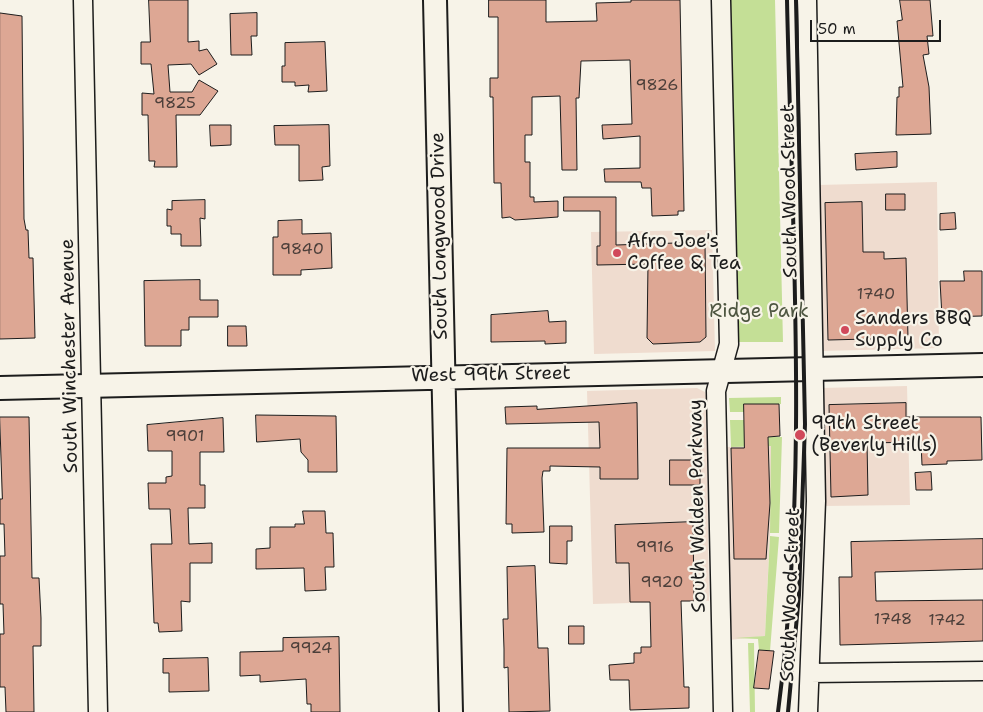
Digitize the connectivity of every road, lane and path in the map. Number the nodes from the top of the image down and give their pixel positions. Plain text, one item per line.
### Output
1 (83, 0) edge
2 (435, 0) edge
3 (721, 0) edge
4 (808, 0) edge
5 (983, 365) edge
6 (815, 369) junction
7 (722, 371) junction
8 (443, 376) junction
9 (92, 386) junction
10 (0, 388) edge
11 (983, 671) edge
12 (810, 674) junction
13 (98, 712) edge
14 (451, 712) edge
15 (723, 712) edge
16 (808, 712) edge

1 - 9 street, South Winchester Avenue
2 - 8 street, South Longwood Drive
3 - 7 street, South Walden Parkway
4 - 6 street, South Wood Street
5 - 6 street, West 99th Street
6 - 7 street, West 99th Street
6 - 12 street, South Wood Street
7 - 8 street, West 99th Street
7 - 15 street, South Walden Parkway
8 - 9 street, West 99th Street
8 - 14 street, South Longwood Drive
9 - 10 street, West 99th Street
9 - 13 street, South Winchester Avenue
11 - 12 street
12 - 16 street, South Wood Street

